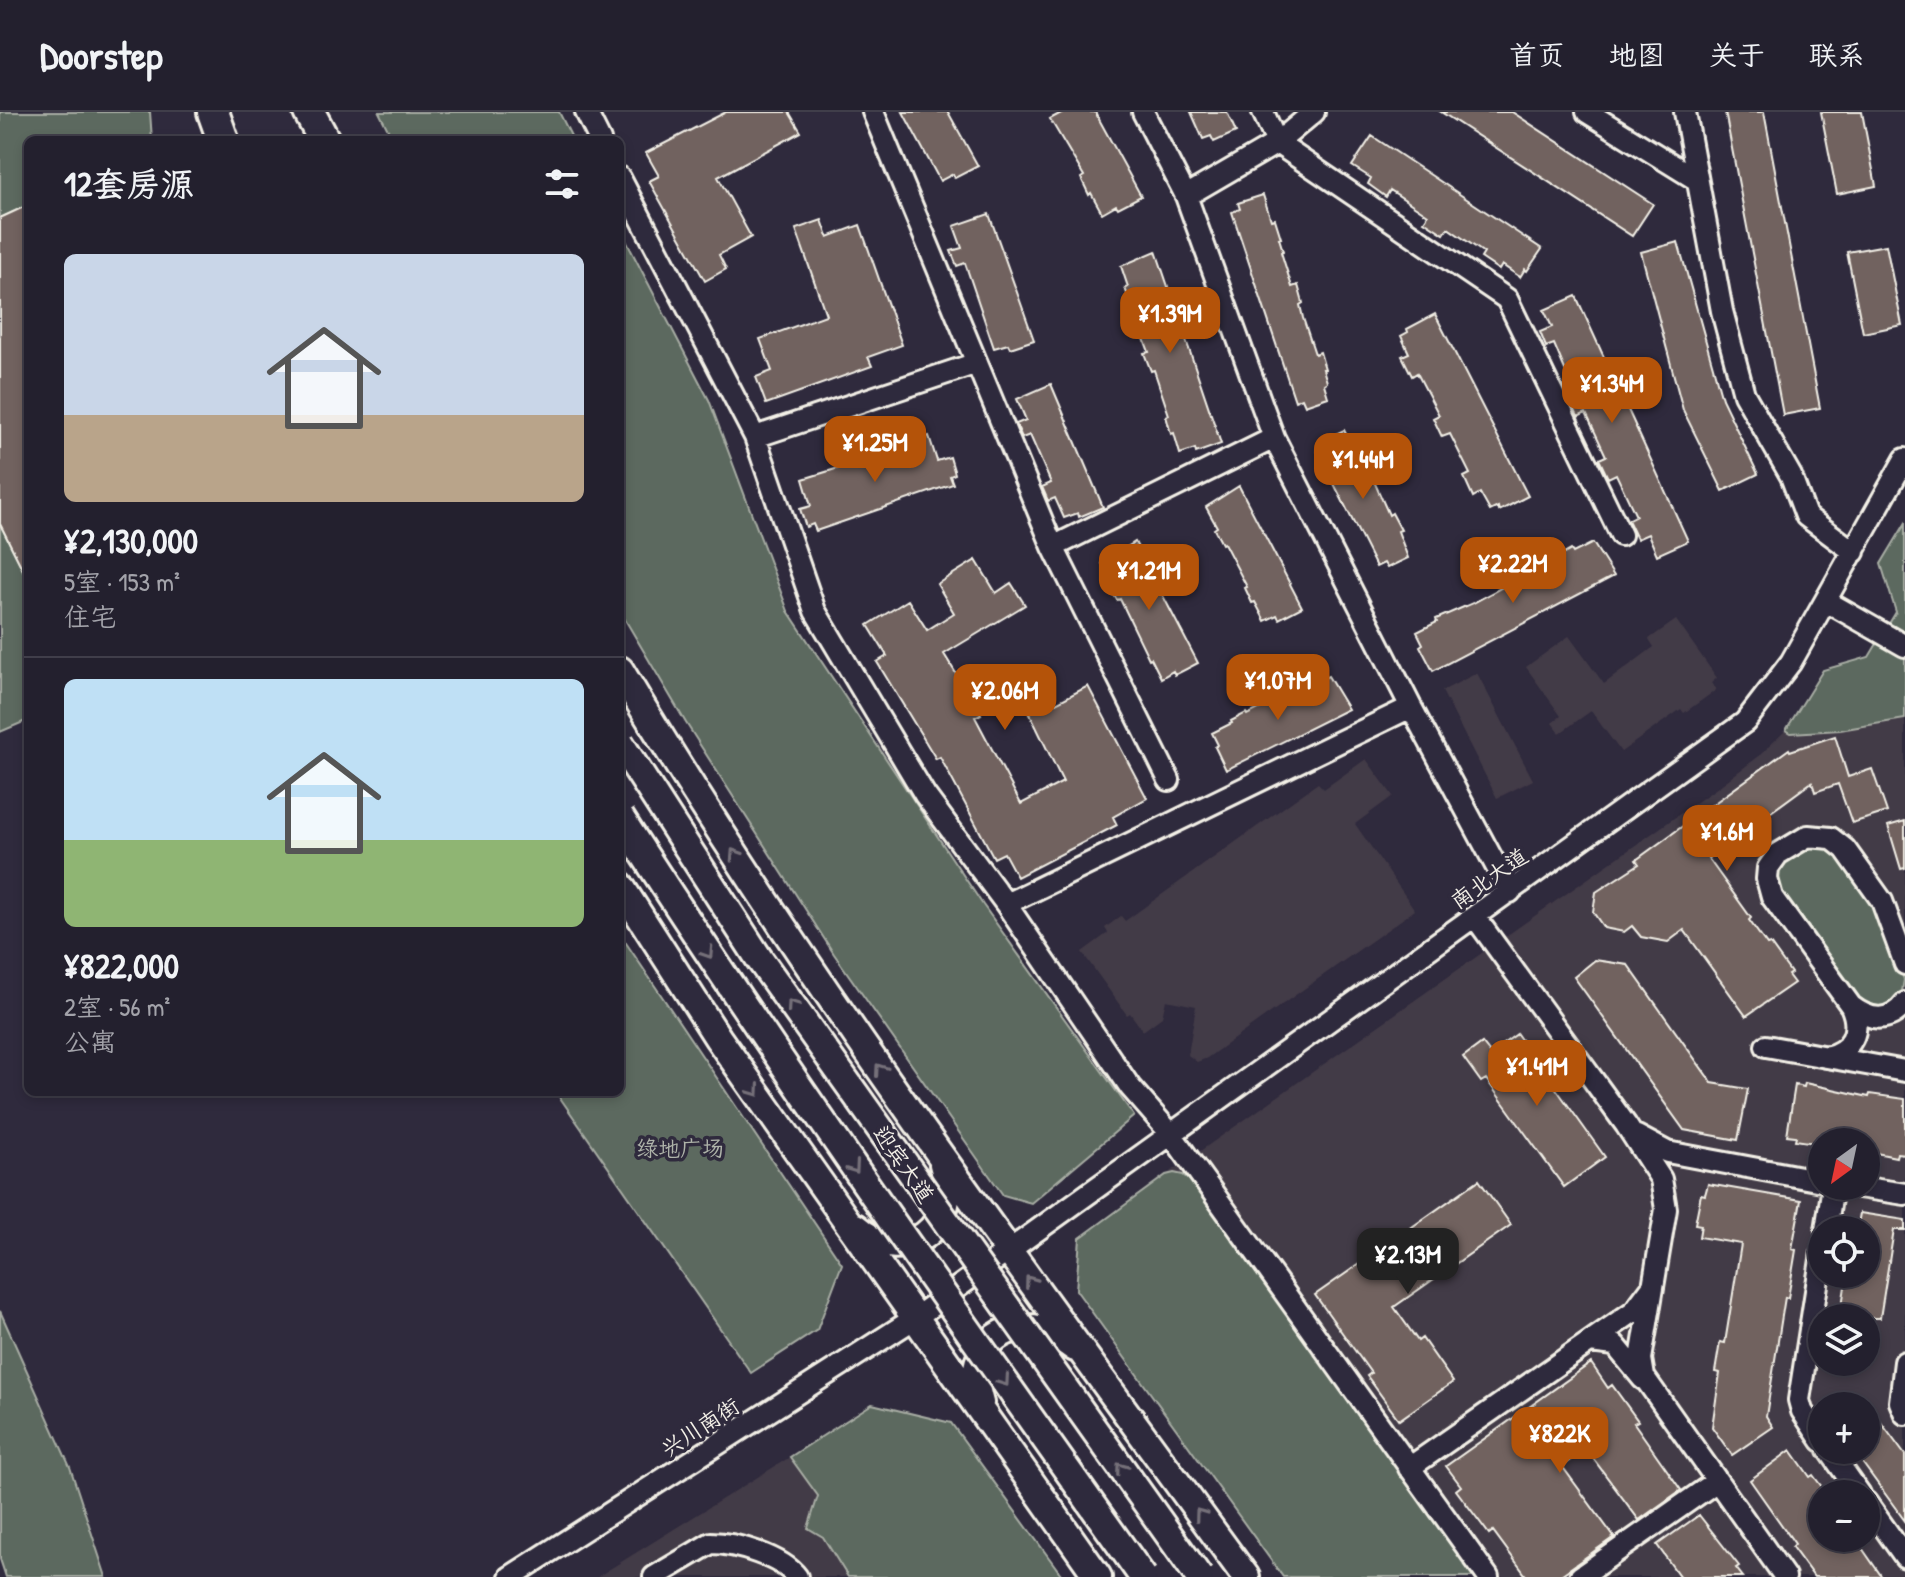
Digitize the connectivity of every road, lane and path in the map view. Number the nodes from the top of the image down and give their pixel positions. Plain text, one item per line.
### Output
1 (213, 112) edge
2 (309, 112) edge
3 (585, 112) edge
4 (873, 112) edge
5 (1143, 112) edge
6 (1263, 112) edge
7 (1314, 112) edge
8 (1587, 112) edge
9 (1685, 112) edge
10 (222, 136) edge
11 (322, 136) edge
12 (598, 136) edge
13 (1277, 143) junction
14 (1697, 180) junction
15 (624, 186) edge
16 (1186, 196) junction
17 (977, 363) junction
18 (755, 437) junction
19 (1274, 438) junction
20 (1905, 459) edge
21 (1621, 535) dead end
22 (1053, 547) junction
23 (1854, 552) junction
24 (1826, 601) junction
25 (1905, 646) edge
26 (624, 677) edge
27 (1411, 707) junction
28 (624, 749) edge
29 (1169, 780) dead end
30 (624, 823) edge
31 (624, 891) edge
32 (1510, 892) junction
33 (1006, 904) junction
34 (1475, 917) junction
35 (1905, 964) edge
36 (1905, 1003) edge
37 (1851, 1006) junction
38 (1766, 1046) dead end
39 (1826, 1057) junction
40 (1905, 1071) edge
41 (1626, 1125) junction
42 (1171, 1134) junction
43 (939, 1153) junction
44 (1705, 1160) junction
45 (1808, 1178) edge
46 (1880, 1191) edge
47 (1903, 1195) edge
48 (1666, 1209) junction
49 (846, 1220) junction
50 (1007, 1250) junction
51 (1654, 1284) junction
52 (1817, 1288) edge
53 (915, 1318) junction
54 (1590, 1342) junction
55 (1085, 1355) junction
56 (1905, 1362) edge
57 (1648, 1386) junction
58 (1905, 1414) edge
59 (984, 1416) junction
60 (1808, 1420) edge
61 (1409, 1468) junction
62 (1717, 1481) junction
63 (1880, 1522) edge
64 (1905, 1557) edge
65 (510, 1577) edge
66 (654, 1577) edge
67 (797, 1577) edge
68 (1098, 1577) edge
69 (1143, 1577) edge
70 (1199, 1577) edge
71 (1246, 1577) edge
72 (1488, 1577) edge
73 (1580, 1577) edge
74 (1785, 1577) edge

1 - 10 highway
2 - 11 highway
3 - 12 street
4 - 17 street
5 - 16 street
6 - 13 street
7 - 13 street
8 - 14 street
9 - 14 street
13 - 16 street
13 - 21 street
14 - 23 street
15 - 18 street
16 - 19 street
17 - 18 street
17 - 22 street
18 - 33 street
19 - 22 street
19 - 27 street
20 - 23 street, 南北大道
22 - 29 street
23 - 24 street, 南北大道
24 - 25 street
24 - 32 street, 南北大道
43 -> 26 main road
27 - 32 street
27 - 33 street
70 -> 28 main road, 迎宾大道, bridge
30 -> 69 main road, 迎宾大道, bridge
31 -> 49 main road
32 - 34 street, 南北大道
33 - 42 street
34 - 41 street
34 - 42 street, 南北大道
35 - 37 street
36 - 37 street
37 - 39 street
38 - 39 street
39 - 40 street
41 - 44 street
41 - 48 street
42 - 50 street, 南北大道
42 - 61 street
43 - 49 main road
43 - 50 main road
44 - 45 street
44 - 48 street
46 - 47 street
48 - 51 street
49 - 53 main road
50 - 53 street, 兴川南街
55 -> 50 main road
51 - 54 street
51 - 57 street
52 - 60 street
53 - 59 main road
53 - 65 street, 兴川南街
54 - 57 street
54 - 61 street
55 - 59 main road
71 -> 55 main road
56 - 58 street
57 - 62 street
59 - 68 main road
61 - 72 street
62 - 73 street
62 - 74 street
63 - 64 street
66 - 67 street

